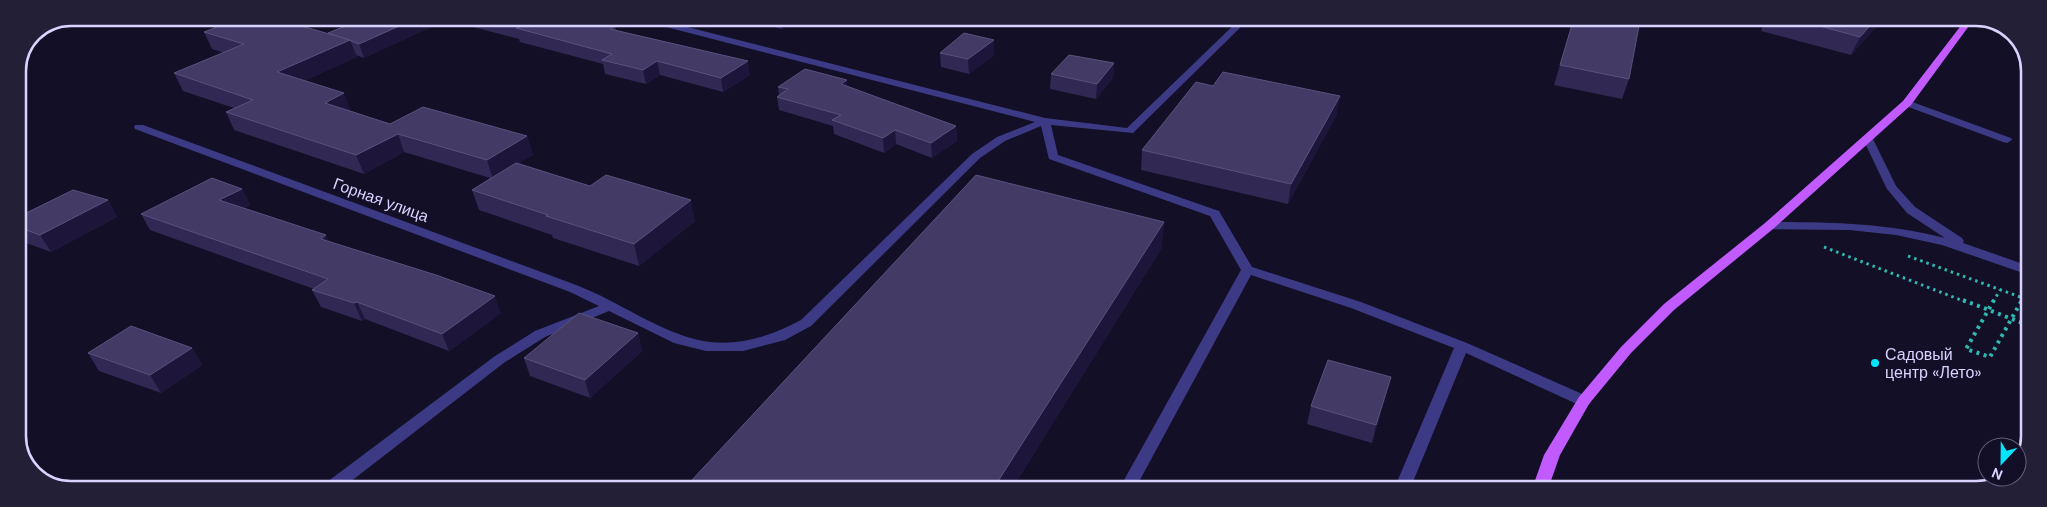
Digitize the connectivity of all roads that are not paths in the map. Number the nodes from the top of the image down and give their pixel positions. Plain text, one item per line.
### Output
1 (673, 26) edge
2 (1238, 26) edge
3 (1965, 26) edge
4 (1907, 102) junction
5 (1044, 121) junction
6 (140, 127) dead end
7 (1868, 139) junction
8 (2007, 140) dead end
9 (1769, 226) junction
10 (1976, 251) junction
11 (2021, 268) edge
12 (1247, 270) junction
13 (610, 306) junction
14 (1462, 346) junction
15 (1584, 401) junction
16 (338, 481) edge
17 (1131, 481) edge
18 (1405, 481) edge
19 (1543, 481) edge

1 - 5 street
2 - 5 street
3 - 4 main road
4 - 7 main road
4 - 8 street
5 - 12 street
5 - 13 street, Горная улица
6 - 13 street, Горная улица
7 - 9 main road
7 - 10 street
9 - 10 street
9 - 15 main road
10 - 11 street
12 - 14 street
12 - 17 street
13 - 16 street
14 - 15 street
14 - 18 street
15 - 19 main road

